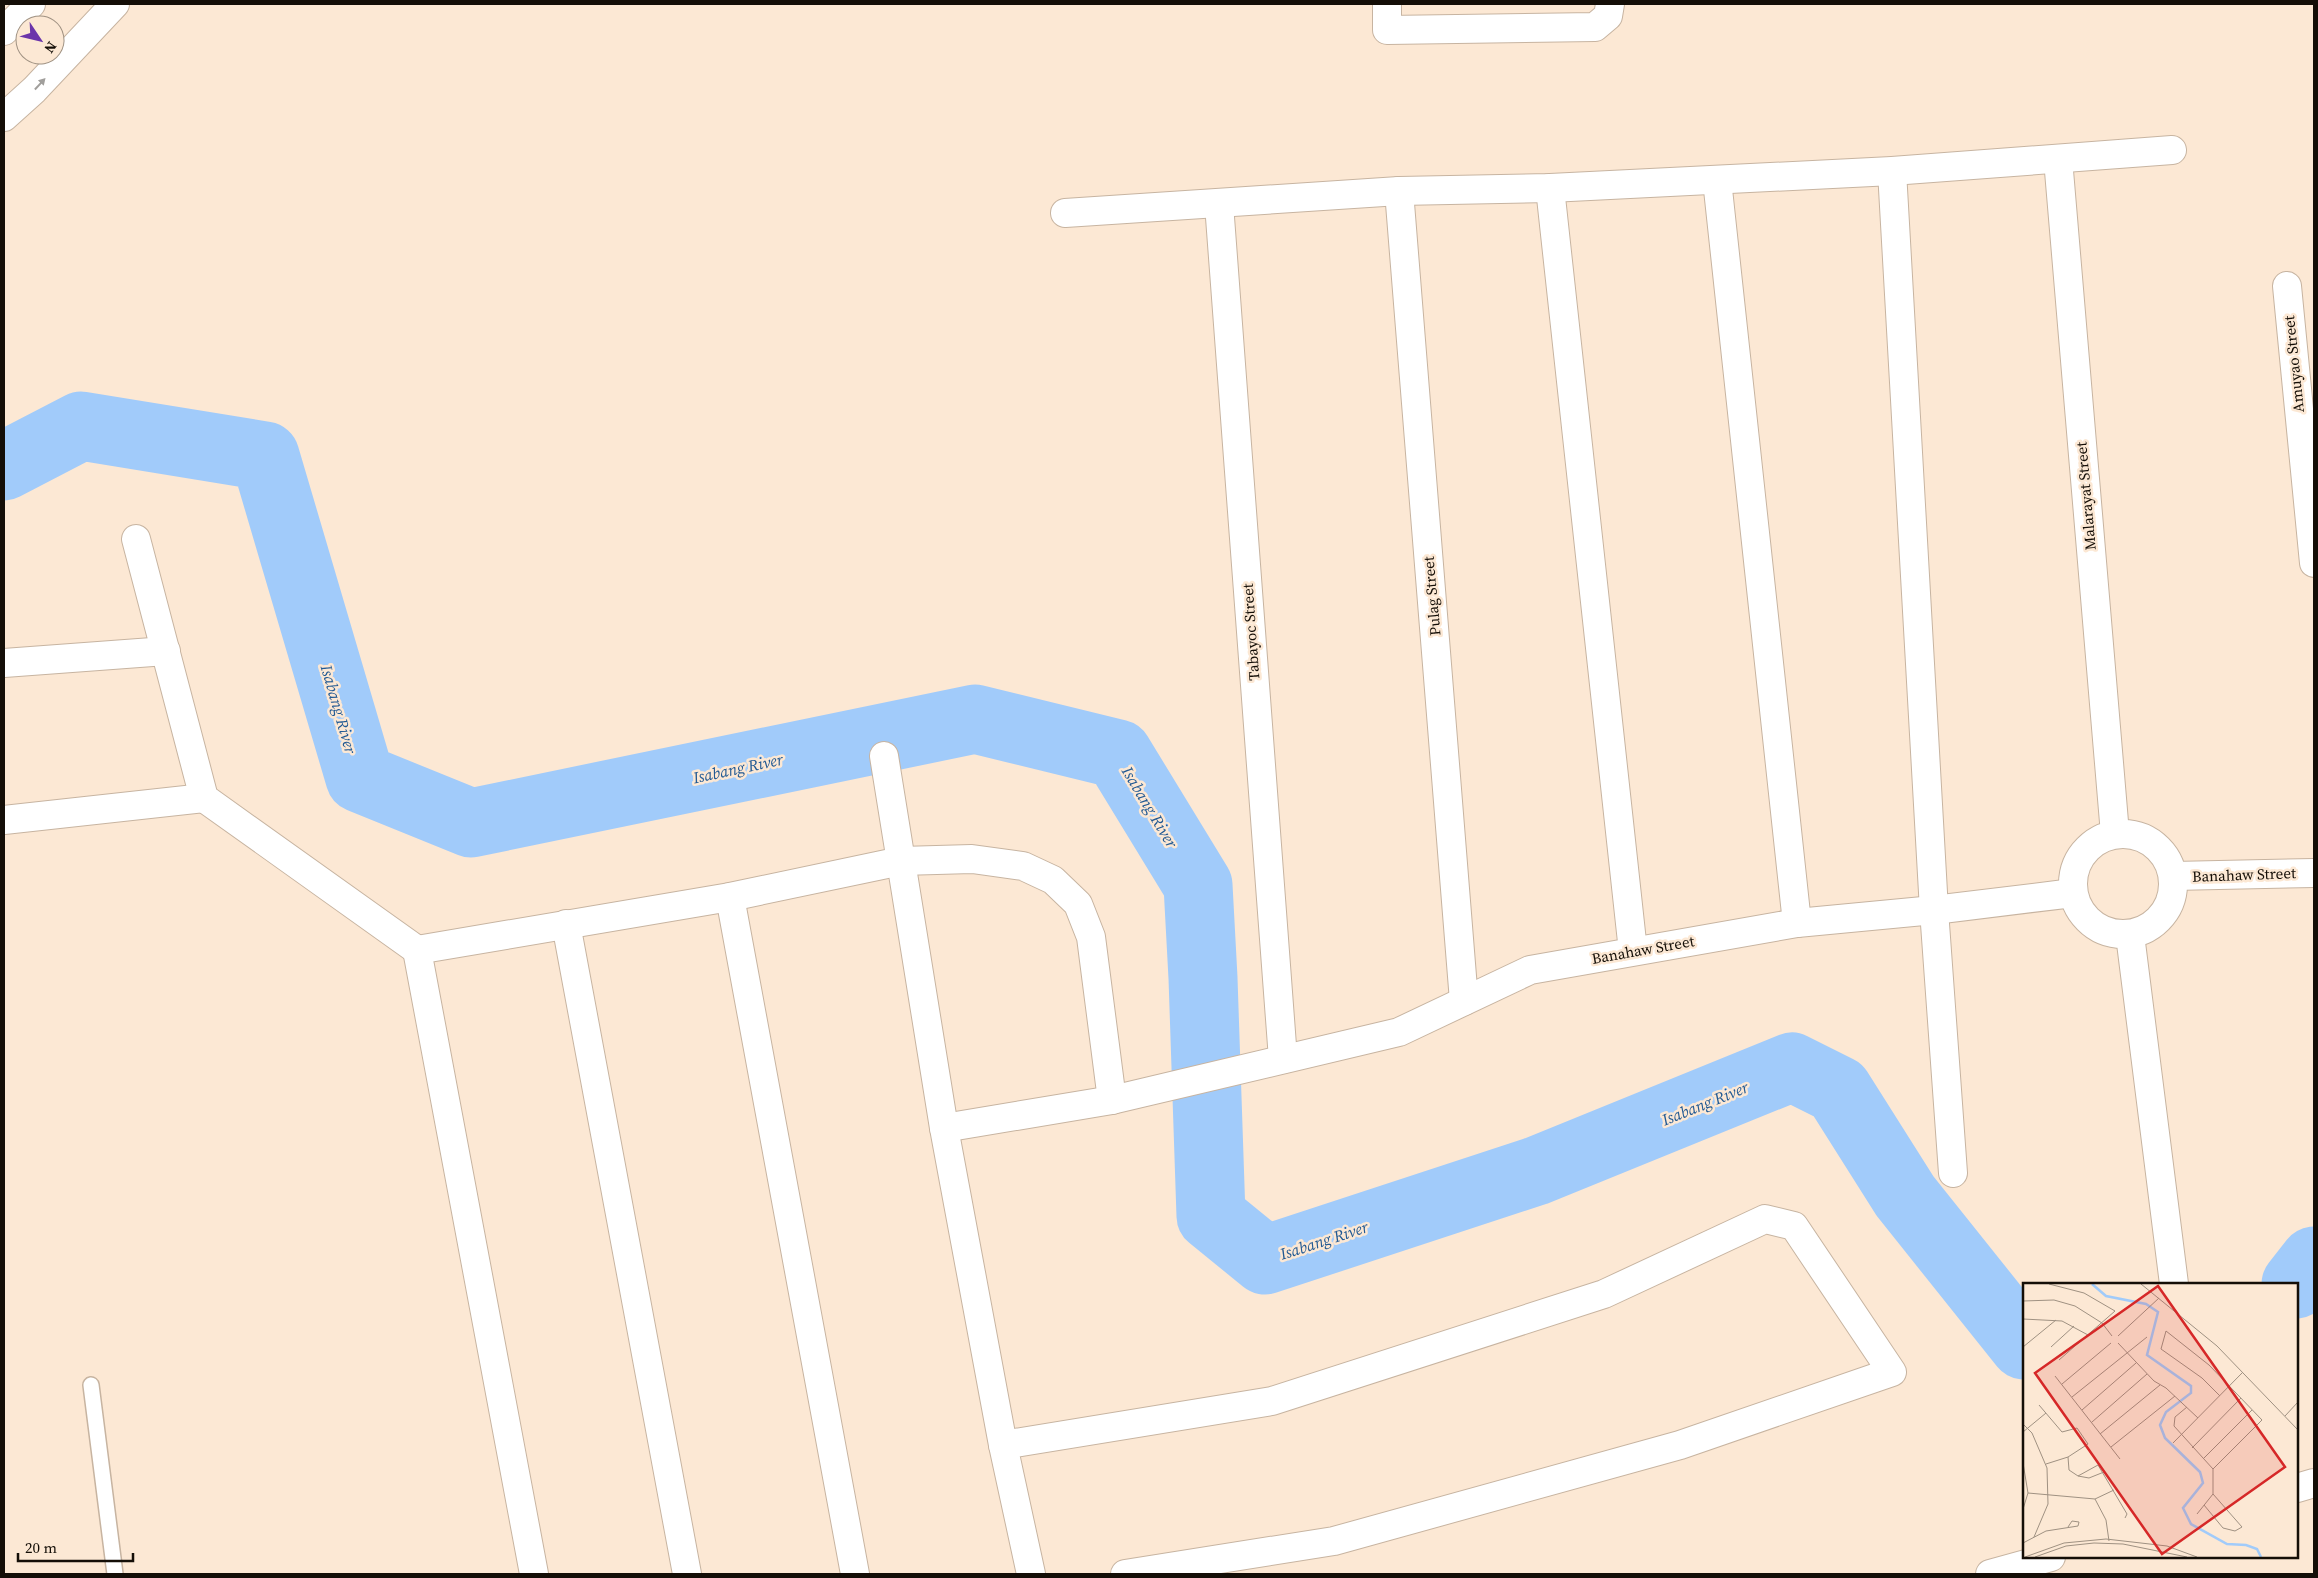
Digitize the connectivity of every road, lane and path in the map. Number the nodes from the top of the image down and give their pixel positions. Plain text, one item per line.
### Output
1 (31, 4) edge
2 (115, 4) edge
3 (1387, 4) edge
4 (1610, 4) edge
5 (4, 31) edge
6 (4, 117) edge
7 (2172, 150) dead end
8 (2058, 159) junction
9 (1892, 172) junction
10 (1717, 180) junction
11 (1550, 188) junction
12 (1399, 191) junction
13 (1219, 204) junction
14 (1066, 213) dead end
15 (2287, 286) dead end
16 (136, 539) dead end
17 (2314, 562) edge
18 (166, 651) junction
19 (4, 663) edge
20 (884, 756) dead end
21 (204, 798) junction
22 (4, 820) edge
23 (2115, 834) junction
24 (902, 861) junction
25 (2314, 873) edge
26 (2174, 876) junction
27 (2073, 893) junction
28 (730, 897) junction
29 (1934, 910) junction
30 (1797, 923) junction
31 (566, 924) junction
32 (2130, 935) junction
33 (417, 950) junction
34 (1633, 951) junction
35 (1464, 1002) junction
36 (1283, 1059) junction
37 (1112, 1100) junction
38 (944, 1128) junction
39 (1953, 1173) dead end
40 (2174, 1283) edge
41 (91, 1385) dead end
42 (1003, 1445) junction
43 (2314, 1483) edge
44 (2298, 1488) edge
45 (2047, 1558) edge
46 (115, 1574) edge
47 (534, 1574) edge
48 (687, 1574) edge
49 (856, 1574) edge
50 (1031, 1574) edge
51 (1126, 1574) edge
52 (1990, 1574) edge

1 - 5 street
6 -> 2 street
3 - 4 street
7 - 8 street
8 - 9 street
8 - 23 street, Malarayat Street
9 - 10 street
9 - 29 street
10 - 11 street
10 - 30 street
11 - 12 street
11 - 34 street
12 - 13 street
12 - 35 street, Pulag Street
13 - 14 street
13 - 36 street, Tabayoc Street
15 - 17 street, Amuyao Street
16 - 18 street
18 - 19 street
18 - 21 street
20 - 24 street
21 - 22 street
21 - 33 street
23 - 26 street
23 - 27 street
24 - 28 street
24 - 37 street
24 - 38 street
25 - 26 street, Banahaw Street
26 - 32 street
27 - 29 street, Banahaw Street
27 - 32 street
28 - 31 street
28 - 49 street
29 - 30 street, Banahaw Street
29 - 39 street
30 - 34 street, Banahaw Street
31 - 33 street
31 - 48 street
32 - 40 street
33 - 47 street
34 - 35 street, Banahaw Street
35 - 36 street, Banahaw Street
36 - 37 street, Banahaw Street
37 - 38 street, Banahaw Street
38 - 42 street
41 - 46 lane
42 - 50 street
42 - 51 street
43 - 44 street
45 - 52 street

